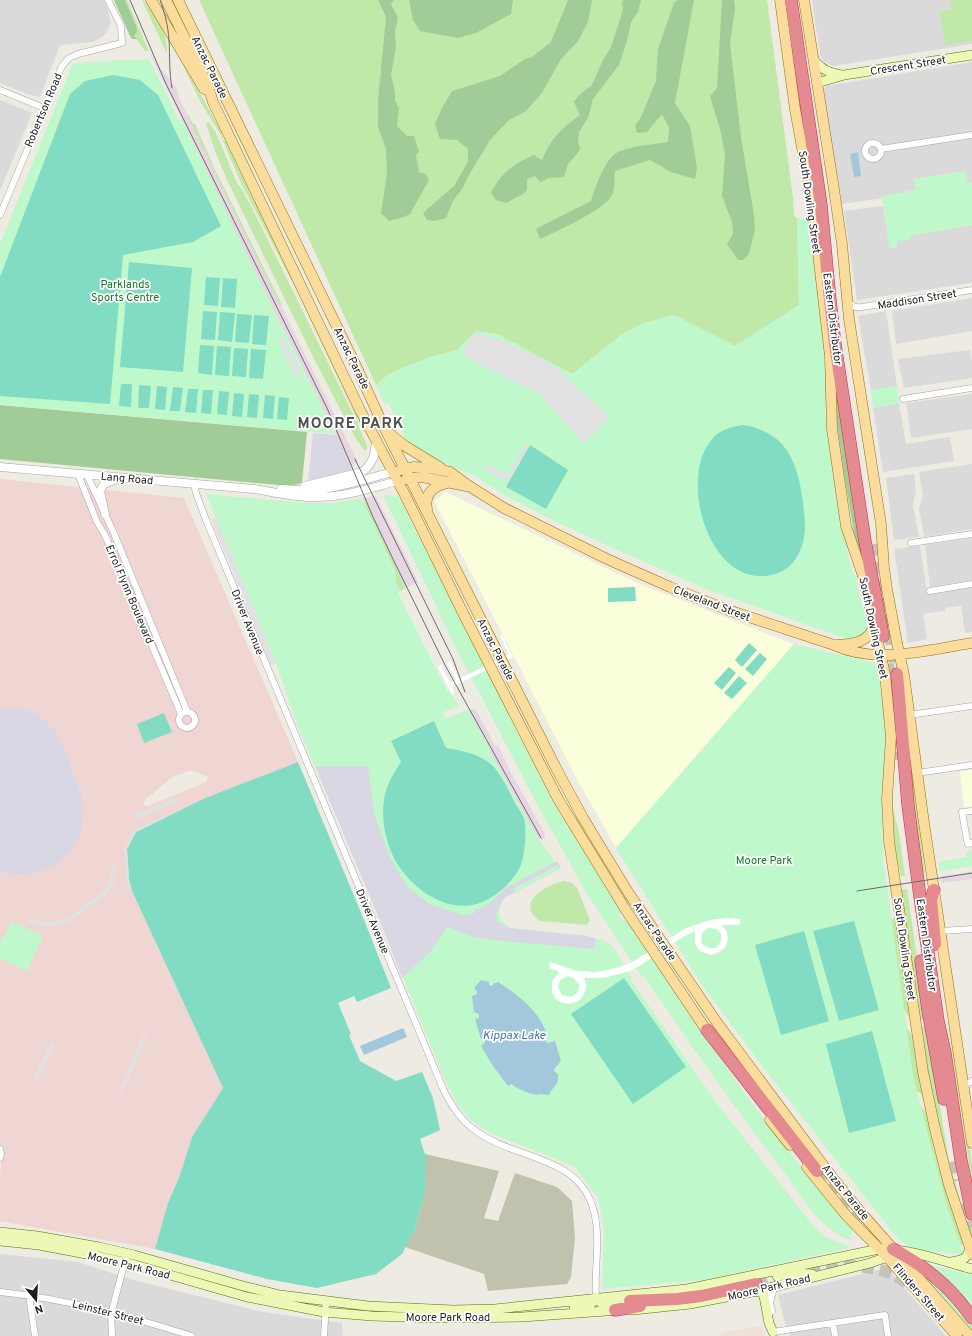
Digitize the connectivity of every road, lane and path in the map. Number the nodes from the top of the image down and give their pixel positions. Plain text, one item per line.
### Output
1 (108, 0) edge
2 (151, 0) edge
3 (166, 0) edge
4 (171, 0) edge
5 (178, 0) edge
6 (780, 0) edge
7 (784, 0) edge
8 (791, 0) edge
9 (798, 0) edge
10 (804, 0) edge
11 (178, 24) junction
12 (972, 54) edge
13 (814, 60) junction
14 (844, 75) junction
15 (817, 83) junction
16 (0, 90) edge
17 (213, 102) junction
18 (44, 108) junction
19 (972, 135) edge
20 (881, 149) dead end
21 (821, 205) junction
22 (0, 215) edge
23 (972, 290) edge
24 (848, 300) junction
25 (862, 307) junction
26 (850, 319) junction
27 (972, 388) edge
28 (902, 399) dead end
29 (383, 425) junction
30 (376, 441) junction
31 (0, 467) edge
32 (405, 468) junction
33 (392, 472) junction
34 (450, 472) junction
35 (78, 474) junction
36 (87, 475) junction
37 (122, 478) junction
38 (410, 478) junction
39 (398, 481) junction
40 (447, 483) junction
41 (194, 484) junction
42 (469, 486) junction
43 (254, 489) junction
44 (287, 489) junction
45 (428, 513) junction
46 (105, 514) junction
47 (972, 534) edge
48 (911, 543) dead end
49 (874, 544) tunnel mouth
50 (972, 584) edge
51 (930, 591) dead end
52 (874, 625) junction
53 (883, 636) dead end
54 (972, 643) edge
55 (834, 645) junction
56 (900, 654) junction
57 (881, 655) junction
58 (897, 674) tunnel mouth
59 (972, 706) edge
60 (909, 715) junction
61 (897, 760) tunnel mouth
62 (972, 765) edge
63 (918, 773) junction
64 (972, 811) edge
65 (970, 843) edge
66 (934, 890) junction
67 (972, 929) edge
68 (941, 931) junction
69 (707, 1030) junction
70 (945, 1053) junction
71 (968, 1084) edge
72 (972, 1143) edge
73 (0, 1149) edge
74 (0, 1158) edge
75 (955, 1161) tunnel mouth
76 (817, 1172) tunnel mouth
77 (972, 1214) tunnel mouth
78 (0, 1232) edge
79 (0, 1241) edge
80 (879, 1249) junction
81 (971, 1250) edge
82 (890, 1253) junction
83 (126, 1258) junction
84 (948, 1262) junction
85 (972, 1269) edge
86 (825, 1274) junction
87 (756, 1288) junction
88 (773, 1288) junction
89 (0, 1292) edge
90 (29, 1295) junction
91 (596, 1297) junction
92 (677, 1299) junction
93 (630, 1301) junction
94 (326, 1302) junction
95 (615, 1310) junction
96 (324, 1312) junction
97 (111, 1314) junction
98 (468, 1314) junction
99 (522, 1317) junction
100 (972, 1318) edge
101 (833, 1323) junction
102 (773, 1334) edge
103 (35, 1336) edge
104 (112, 1336) edge
105 (192, 1336) edge
106 (324, 1336) edge
107 (835, 1336) edge
108 (888, 1336) edge
109 (957, 1336) edge
110 (970, 1336) edge

1 - 18 street, Robertson Road
2 - 17 main road, Anzac Parade
3 - 11 main road, Anzac Parade
4 - 11 main road
5 - 29 main road, Anzac Parade
6 - 52 main road, South Dowling Street
7 - 21 highway
8 - 21 highway, Eastern Distributor
9 - 49 highway, Eastern Distributor
10 - 13 main road, South Dowling Street
11 - 17 main road, Anzac Parade
12 - 14 main road, Crescent Street
13 - 14 main road, Crescent Street
13 - 15 main road, South Dowling Street
14 - 15 main road, Crescent Street
15 - 24 main road, South Dowling Street
16 - 18 street
17 - 30 main road, Anzac Parade
18 - 22 street, Robertson Road
19 - 20 street
21 - 53 highway, Eastern Distributor
23 - 25 street, Maddison Street
24 - 25 street, Maddison Street
24 - 26 main road, South Dowling Street
25 - 26 street, Maddison Street
26 - 56 main road, South Dowling Street
27 - 28 street
29 - 32 main road, Anzac Parade
29 - 34 main road
30 - 33 main road, Anzac Parade
30 - 44 street
31 - 35 street, Lang Road
32 - 33 main road, Cleveland Street
32 - 34 main road, Cleveland Street
32 - 38 main road, Anzac Parade
33 - 39 main road, Anzac Parade
33 - 44 street, Lang Road
34 - 42 main road, Cleveland Street
35 - 36 street, Lang Road
35 - 46 street, Errol Flynn Boulevard
36 - 37 street, Lang Road
36 - 46 street, Errol Flynn Boulevard
37 - 41 street, Lang Road
37 - 46 street
38 - 39 main road, Cleveland Street
38 - 40 main road, Cleveland Street
38 - 45 main road, Anzac Parade
39 - 43 street, Lang Road
39 - 69 main road, Anzac Parade
40 - 42 main road, Cleveland Street
40 - 45 main road
41 - 43 street, Lang Road
41 - 91 street, Driver Avenue
42 - 55 main road, Cleveland Street
43 - 44 street, Lang Road
45 - 82 main road, Anzac Parade
47 - 48 street
50 - 51 street
52 - 55 main road
52 - 57 main road, South Dowling Street
54 - 56 main road, Cleveland Street
55 - 57 main road, Cleveland Street
56 - 57 main road, Cleveland Street
56 - 60 main road, South Dowling Street
57 - 81 main road, South Dowling Street
58 - 70 highway, Eastern Distributor
59 - 60 street
60 - 63 main road, South Dowling Street
61 - 75 highway, Eastern Distributor
62 - 63 street
63 - 66 main road, South Dowling Street
64 - 65 street
66 - 68 main road, South Dowling Street
66 - 70 highway
67 - 68 street
68 - 71 main road, South Dowling Street
69 - 76 highway
69 - 80 main road, Anzac Parade
70 - 77 highway, Eastern Distributor
71 - 72 main road, South Dowling Street
73 - 74 street
78 - 83 main road, Moore Park Road
79 - 83 main road, Moore Park Road
80 - 82 main road, Flinders Street
80 - 91 main road, Moore Park Road
81 - 84 main road
82 - 84 main road
82 - 86 main road, Moore Park Road
82 - 100 highway
82 - 109 main road, Flinders Street
82 - 110 main road, Flinders Street
83 - 94 main road, Moore Park Road
83 - 96 main road, Moore Park Road
83 - 97 street
84 - 85 main road
86 - 88 main road, Moore Park Road
86 - 93 main road
87 - 88 main road, Moore Park Road
87 - 92 highway
87 - 95 main road, Moore Park Road
87 - 102 main road
88 - 102 street
89 - 90 street, Leinster Street
90 - 97 street, Leinster Street
90 - 103 street
91 - 93 main road
91 - 98 main road, Moore Park Road
91 - 99 main road
92 - 93 highway
92 - 95 highway
94 - 96 street
94 - 98 main road, Moore Park Road
95 - 99 main road, Moore Park Road
96 - 98 main road, Moore Park Road
96 - 106 street
97 - 104 street
97 - 105 street, Leinster Street
98 - 99 main road, Moore Park Road
101 - 102 street
101 - 107 street
101 - 108 street

